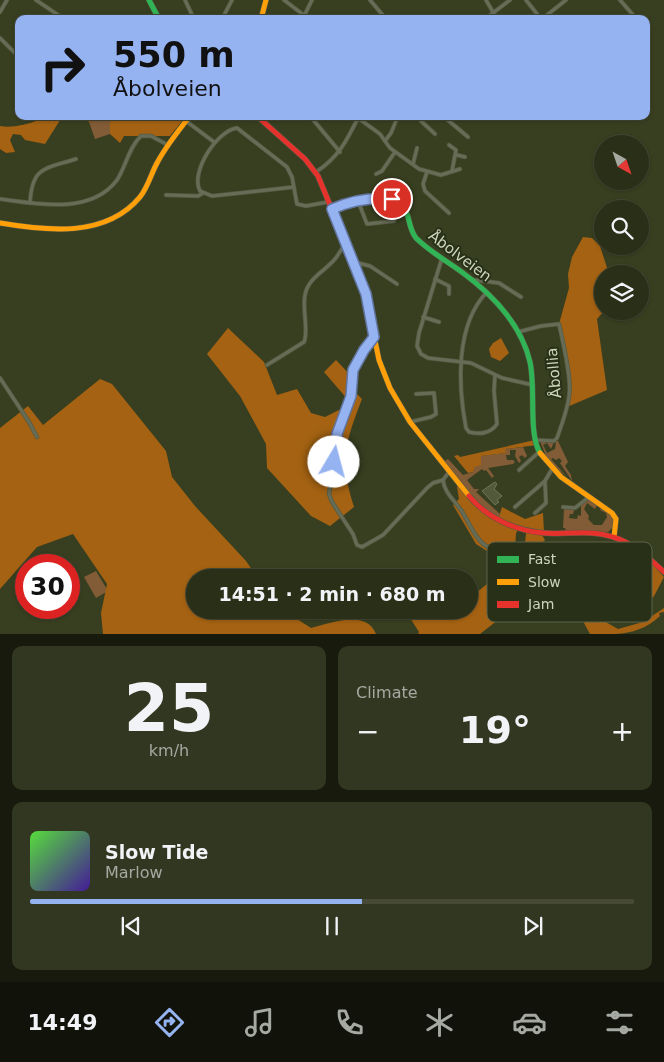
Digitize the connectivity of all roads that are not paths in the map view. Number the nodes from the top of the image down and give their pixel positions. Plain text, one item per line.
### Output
1 (7, 0) edge
2 (36, 0) edge
3 (149, 0) edge
4 (185, 0) edge
5 (232, 0) edge
6 (266, 0) edge
7 (284, 0) edge
8 (312, 0) edge
9 (370, 0) edge
10 (486, 0) edge
11 (510, 0) edge
12 (526, 0) edge
13 (566, 0) edge
14 (620, 0) edge
15 (0, 12) edge
16 (493, 12) junction
17 (305, 14) joint
18 (58, 15) edge
19 (157, 15) edge
20 (192, 15) edge
21 (224, 15) edge
22 (262, 15) edge
23 (383, 15) edge
24 (490, 15) edge
25 (495, 15) edge
26 (539, 15) edge
27 (547, 15) edge
28 (633, 15) edge
29 (0, 38) edge
30 (15, 53) edge
31 (261, 120) edge
32 (313, 120) edge
33 (357, 120) edge
34 (363, 120) edge
35 (396, 120) edge
36 (421, 120) edge
37 (448, 120) edge
38 (186, 121) joint
39 (434, 134) dead end
40 (468, 137) dead end
41 (385, 141) junction
42 (214, 142) junction
43 (168, 145) junction
44 (449, 145) dead end
45 (417, 148) dead end
46 (340, 152) junction
47 (396, 152) junction
48 (456, 155) junction
49 (465, 157) dead end
50 (76, 159) dead end
51 (413, 164) junction
52 (460, 169) dead end
53 (316, 172) junction
54 (427, 172) junction
55 (451, 172) junction
56 (376, 174) dead end
57 (294, 187) junction
58 (203, 193) junction
59 (166, 195) dead end
60 (0, 199) edge
61 (358, 201) junction
62 (329, 202) junction
63 (30, 203) junction
64 (332, 209) junction
65 (449, 213) dead end
66 (394, 221) dead end
67 (0, 223) edge
68 (346, 243) junction
69 (442, 258) junction
70 (354, 262) junction
71 (435, 279) junction
72 (474, 280) junction
73 (397, 284) dead end
74 (487, 292) junction
75 (449, 294) dead end
76 (522, 297) dead end
77 (423, 317) junction
78 (439, 322) dead end
79 (518, 332) junction
80 (374, 337) junction
81 (462, 361) junction
82 (267, 365) dead end
83 (495, 375) junction
84 (0, 378) edge
85 (534, 385) junction
86 (416, 394) dead end
87 (410, 422) junction
88 (37, 437) dead end
89 (535, 440) junction
90 (540, 452) junction
91 (552, 469) junction
92 (519, 470) dead end
93 (449, 472) junction
94 (442, 480) junction
95 (545, 481) junction
96 (589, 496) junction
97 (515, 507) dead end
98 (563, 507) dead end
99 (535, 513) dead end
100 (612, 536) junction
101 (624, 542) edge
102 (487, 545) edge
103 (652, 561) edge
104 (664, 572) edge

1 - 15 street
2 - 18 street
3 - 19 main road
4 - 20 street
5 - 21 street
6 - 22 main road
7 - 17 street
8 - 17 street
9 - 23 street
10 - 16 street
11 - 16 street
12 - 26 street
13 - 27 street
14 - 28 street
16 - 24 street
16 - 25 street
29 - 30 street
31 - 53 main road
32 - 46 street
33 - 46 street
34 - 41 street
35 - 41 street
36 - 39 street
37 - 40 street
38 - 42 street
38 - 43 main road
41 - 47 street
42 - 57 street
42 - 58 street
43 - 63 street
43 - 67 main road
44 - 48 street
45 - 51 street
46 - 53 street
47 - 51 street
47 - 56 street
48 - 49 street
48 - 55 street
50 - 63 street
51 - 54 street
52 - 55 street
53 - 62 main road
54 - 55 street
54 - 65 street
57 - 58 street
57 - 62 street
58 - 59 street
60 - 63 street
61 - 64 main road, Åbolveien
61 - 66 street
61 - 69 main road, Åbolveien
62 - 64 main road
64 - 68 main road
68 - 70 main road
68 - 82 street
69 - 71 street
69 - 72 main road, Åbolveien
70 - 73 street
70 - 80 main road
71 - 75 street
71 - 77 street
72 - 74 main road, Åbolveien
72 - 76 street
74 - 79 main road, Åbolveien
74 - 81 street
77 - 78 street
77 - 81 street
79 - 85 main road, Åbolveien
79 - 89 street, Åbollia
80 - 87 main road
80 - 94 street
81 - 83 street
81 - 83 street
83 - 85 street
84 - 88 street
85 - 89 main road, Åbolveien
86 - 87 street
87 - 93 main road
89 - 90 main road, Åbolveien
90 - 91 main road, Åbolveien
90 - 92 street
91 - 95 street
91 - 96 main road, Åbolveien
93 - 94 street
93 - 100 main road
94 - 102 street
95 - 97 street
95 - 99 street
96 - 98 street
96 - 100 main road, Åbolveien
100 - 101 main road
103 - 104 main road

